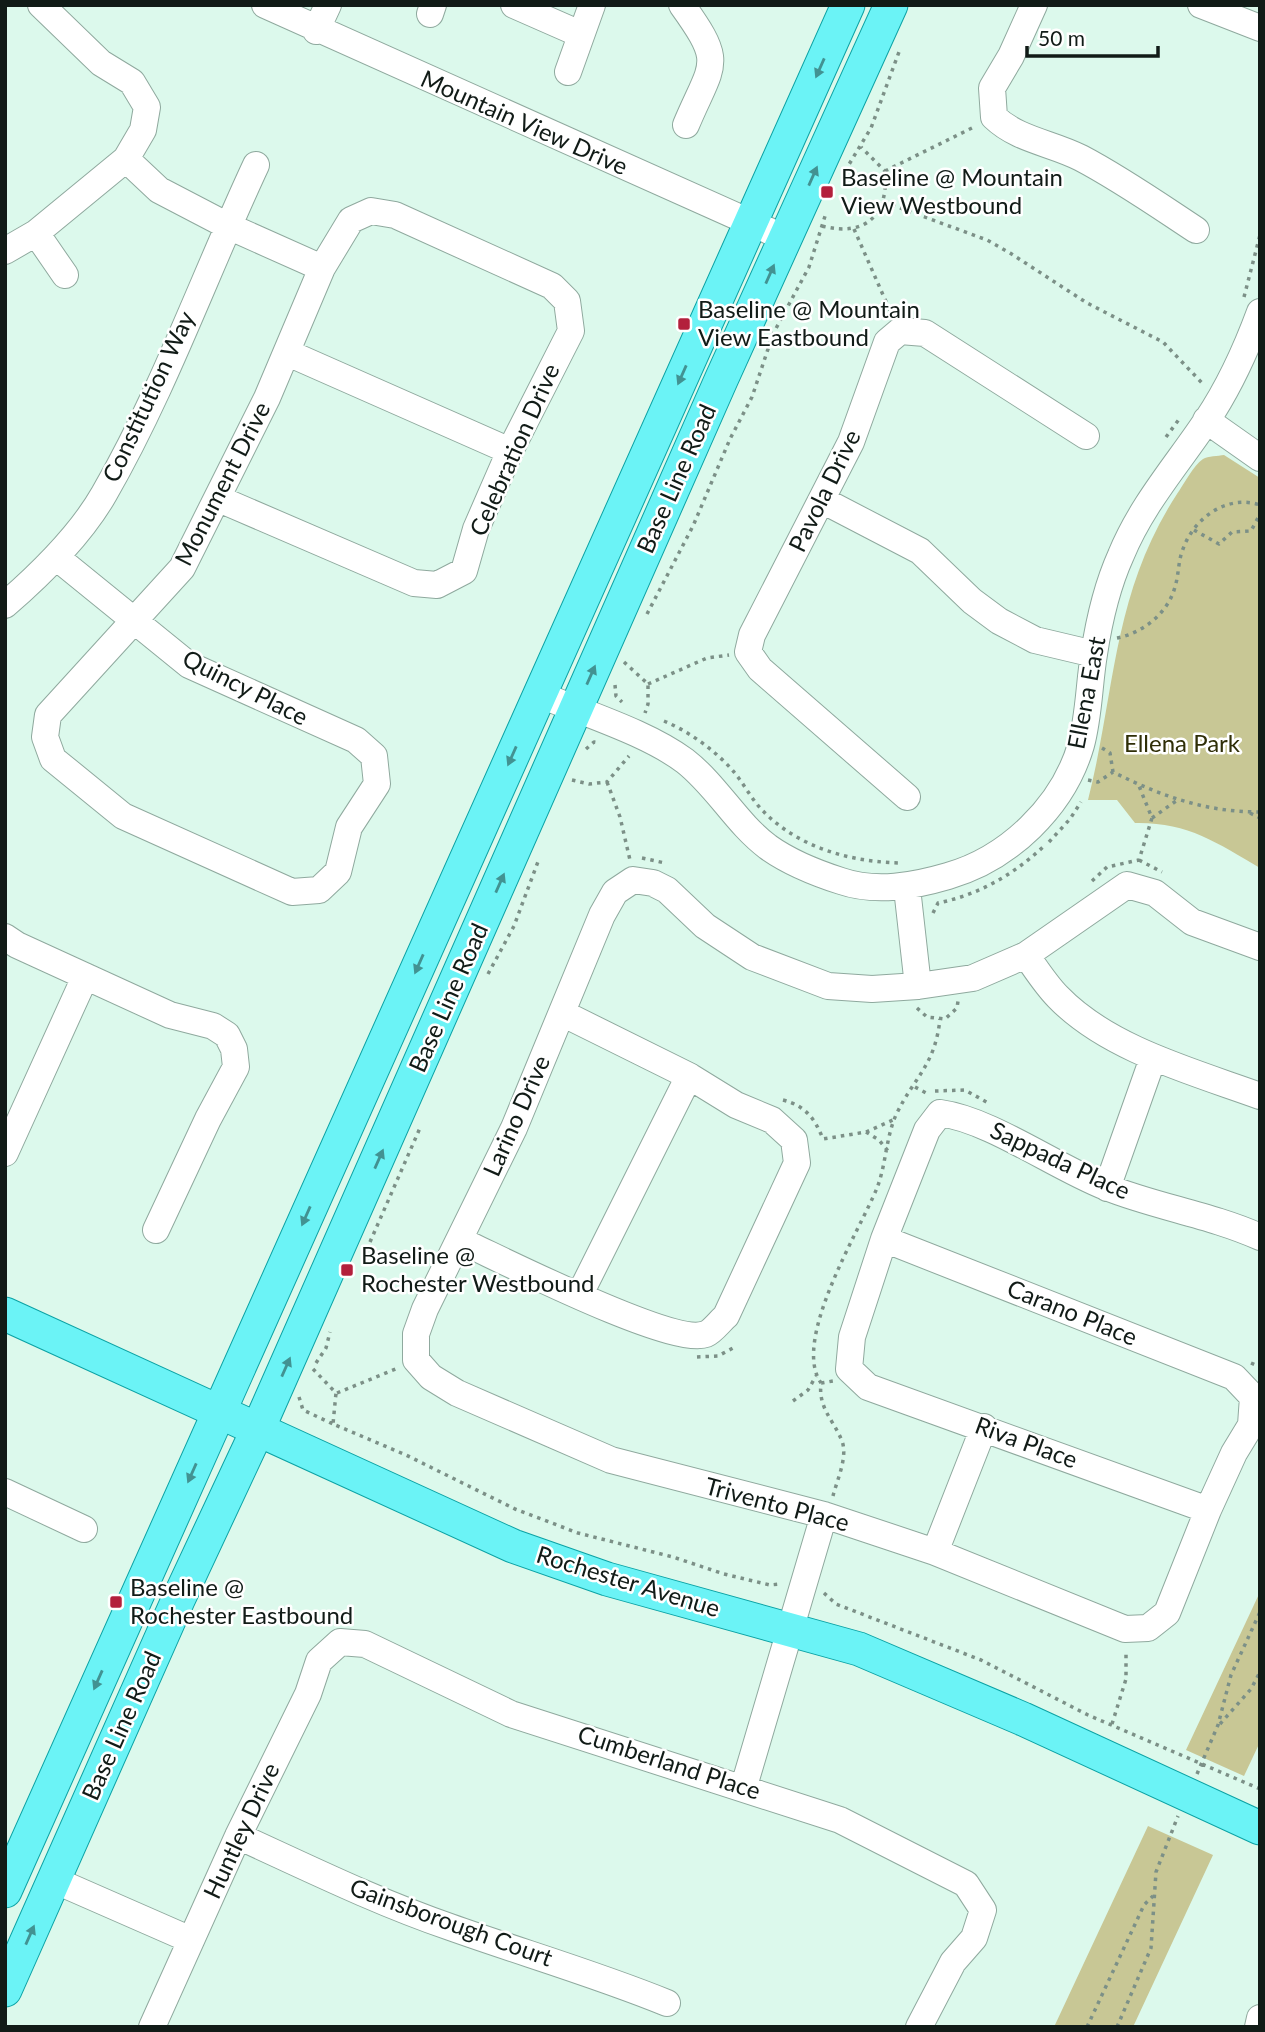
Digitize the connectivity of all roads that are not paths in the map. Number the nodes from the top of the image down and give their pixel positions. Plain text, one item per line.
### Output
1 (41, 5) edge
2 (265, 5) edge
3 (328, 5) edge
4 (514, 5) edge
5 (592, 5) edge
6 (682, 5) edge
7 (848, 5) edge
8 (891, 5) edge
9 (1034, 5) edge
10 (1201, 5) edge
11 (1260, 28) edge
12 (316, 31) junction
13 (580, 34) junction
14 (568, 72) dead end
15 (686, 125) dead end
16 (126, 159) junction
17 (256, 165) dead end
18 (750, 224) junction
19 (228, 226) junction
20 (1196, 230) dead end
21 (36, 233) junction
22 (785, 239) junction
23 (5, 251) edge
24 (322, 268) junction
25 (65, 275) dead end
26 (567, 301) joint
27 (1260, 312) edge
28 (288, 353) junction
29 (1206, 421) junction
30 (1086, 436) dead end
31 (510, 451) junction
32 (1260, 458) edge
33 (219, 499) junction
34 (822, 499) junction
35 (56, 557) junction
36 (5, 605) edge
37 (136, 620) junction
38 (1103, 652) junction
39 (540, 694) junction
40 (576, 710) junction
41 (907, 797) dead end
42 (907, 888) junction
43 (319, 890) joint
44 (5, 937) edge
45 (1260, 947) edge
46 (1026, 955) junction
47 (85, 977) junction
48 (917, 994) junction
49 (562, 1013) junction
50 (1153, 1058) junction
51 (689, 1076) junction
52 (1260, 1096) edge
53 (5, 1153) edge
54 (1107, 1188) junction
55 (156, 1230) dead end
56 (1260, 1237) edge
57 (884, 1239) junction
58 (459, 1240) junction
59 (579, 1296) junction
60 (5, 1314) edge
61 (404, 1365) joint
62 (220, 1411) junction
63 (984, 1427) junction
64 (258, 1429) junction
65 (5, 1492) edge
66 (828, 1504) junction
67 (1208, 1510) junction
68 (84, 1529) dead end
69 (935, 1552) junction
70 (792, 1629) junction
71 (340, 1642) joint
72 (744, 1786) junction
73 (1260, 1828) edge
74 (238, 1836) junction
75 (54, 1880) junction
76 (5, 1891) edge
77 (191, 1940) junction
78 (5, 1990) edge
79 (667, 2003) dead end
80 (1260, 2018) edge
81 (152, 2027) edge
82 (919, 2027) edge
83 (1258, 2027) edge

1 - 16 street
2 - 12 street, Mountain View Drive
3 - 12 street
4 - 13 street
5 - 13 street
6 - 15 street
7 -> 18 main road, Base Line Road
22 -> 8 main road, Base Line Road
9 - 20 street
10 - 11 street
12 - 18 street, Mountain View Drive
13 - 14 street
16 - 19 street
16 - 21 street
17 - 19 street, Constitution Way
18 - 22 street, Mountain View Drive
18 -> 39 main road, Base Line Road
19 - 24 street
19 - 35 street, Constitution Way
21 - 23 street
21 - 25 street
40 -> 22 main road, Base Line Road
24 - 26 street, Monument Drive
24 - 28 street, Monument Drive
26 - 31 street, Celebration Drive
27 - 29 street, Ellena East
28 - 31 street
28 - 33 street, Monument Drive
29 - 32 street
29 - 38 street, Ellena East
30 - 34 street, Pavola Drive
31 - 33 street, Celebration Drive
33 - 37 street, Monument Drive
34 - 38 street
34 - 41 street, Pavola Drive
35 - 36 street, Constitution Way
35 - 37 street, Quincy Place
37 - 43 street, Quincy Place
37 - 43 street, Monument Drive
38 - 42 street, Ellena East
39 - 40 street, Ellena East
39 -> 62 main road, Base Line Road
40 - 42 street, Ellena East
64 -> 40 main road, Base Line Road
42 - 48 street
44 - 47 street
45 - 46 street
46 - 48 street
46 - 50 street
47 - 53 street
47 - 55 street
48 - 49 street, Larino Drive
49 - 51 street
49 - 58 street, Larino Drive
50 - 52 street
50 - 54 street
51 - 59 street
51 - 59 street
54 - 56 street, Sappada Place
54 - 57 street, Sappada Place
57 - 63 street, Riva Place
57 - 67 street, Carano Place
58 - 59 street
58 - 61 street, Larino Drive
60 - 62 main road, Rochester Avenue
61 - 66 street, Trivento Place
62 - 64 main road, Rochester Avenue
62 -> 76 main road, Base Line Road
63 - 67 street, Riva Place
63 - 69 street
64 - 70 main road, Rochester Avenue
64 - 75 main road, Base Line Road
65 - 68 street
66 - 69 street, Trivento Place
66 - 70 street
67 - 69 street, Trivento Place
70 - 72 street
70 - 73 main road, Rochester Avenue
71 - 72 street, Cumberland Place
71 - 74 street, Huntley Drive
72 - 82 street, Cumberland Place
74 - 77 street, Huntley Drive
74 - 79 street, Gainsborough Court
75 - 77 street
78 -> 75 main road, Base Line Road
77 - 81 street, Huntley Drive
80 - 83 street

